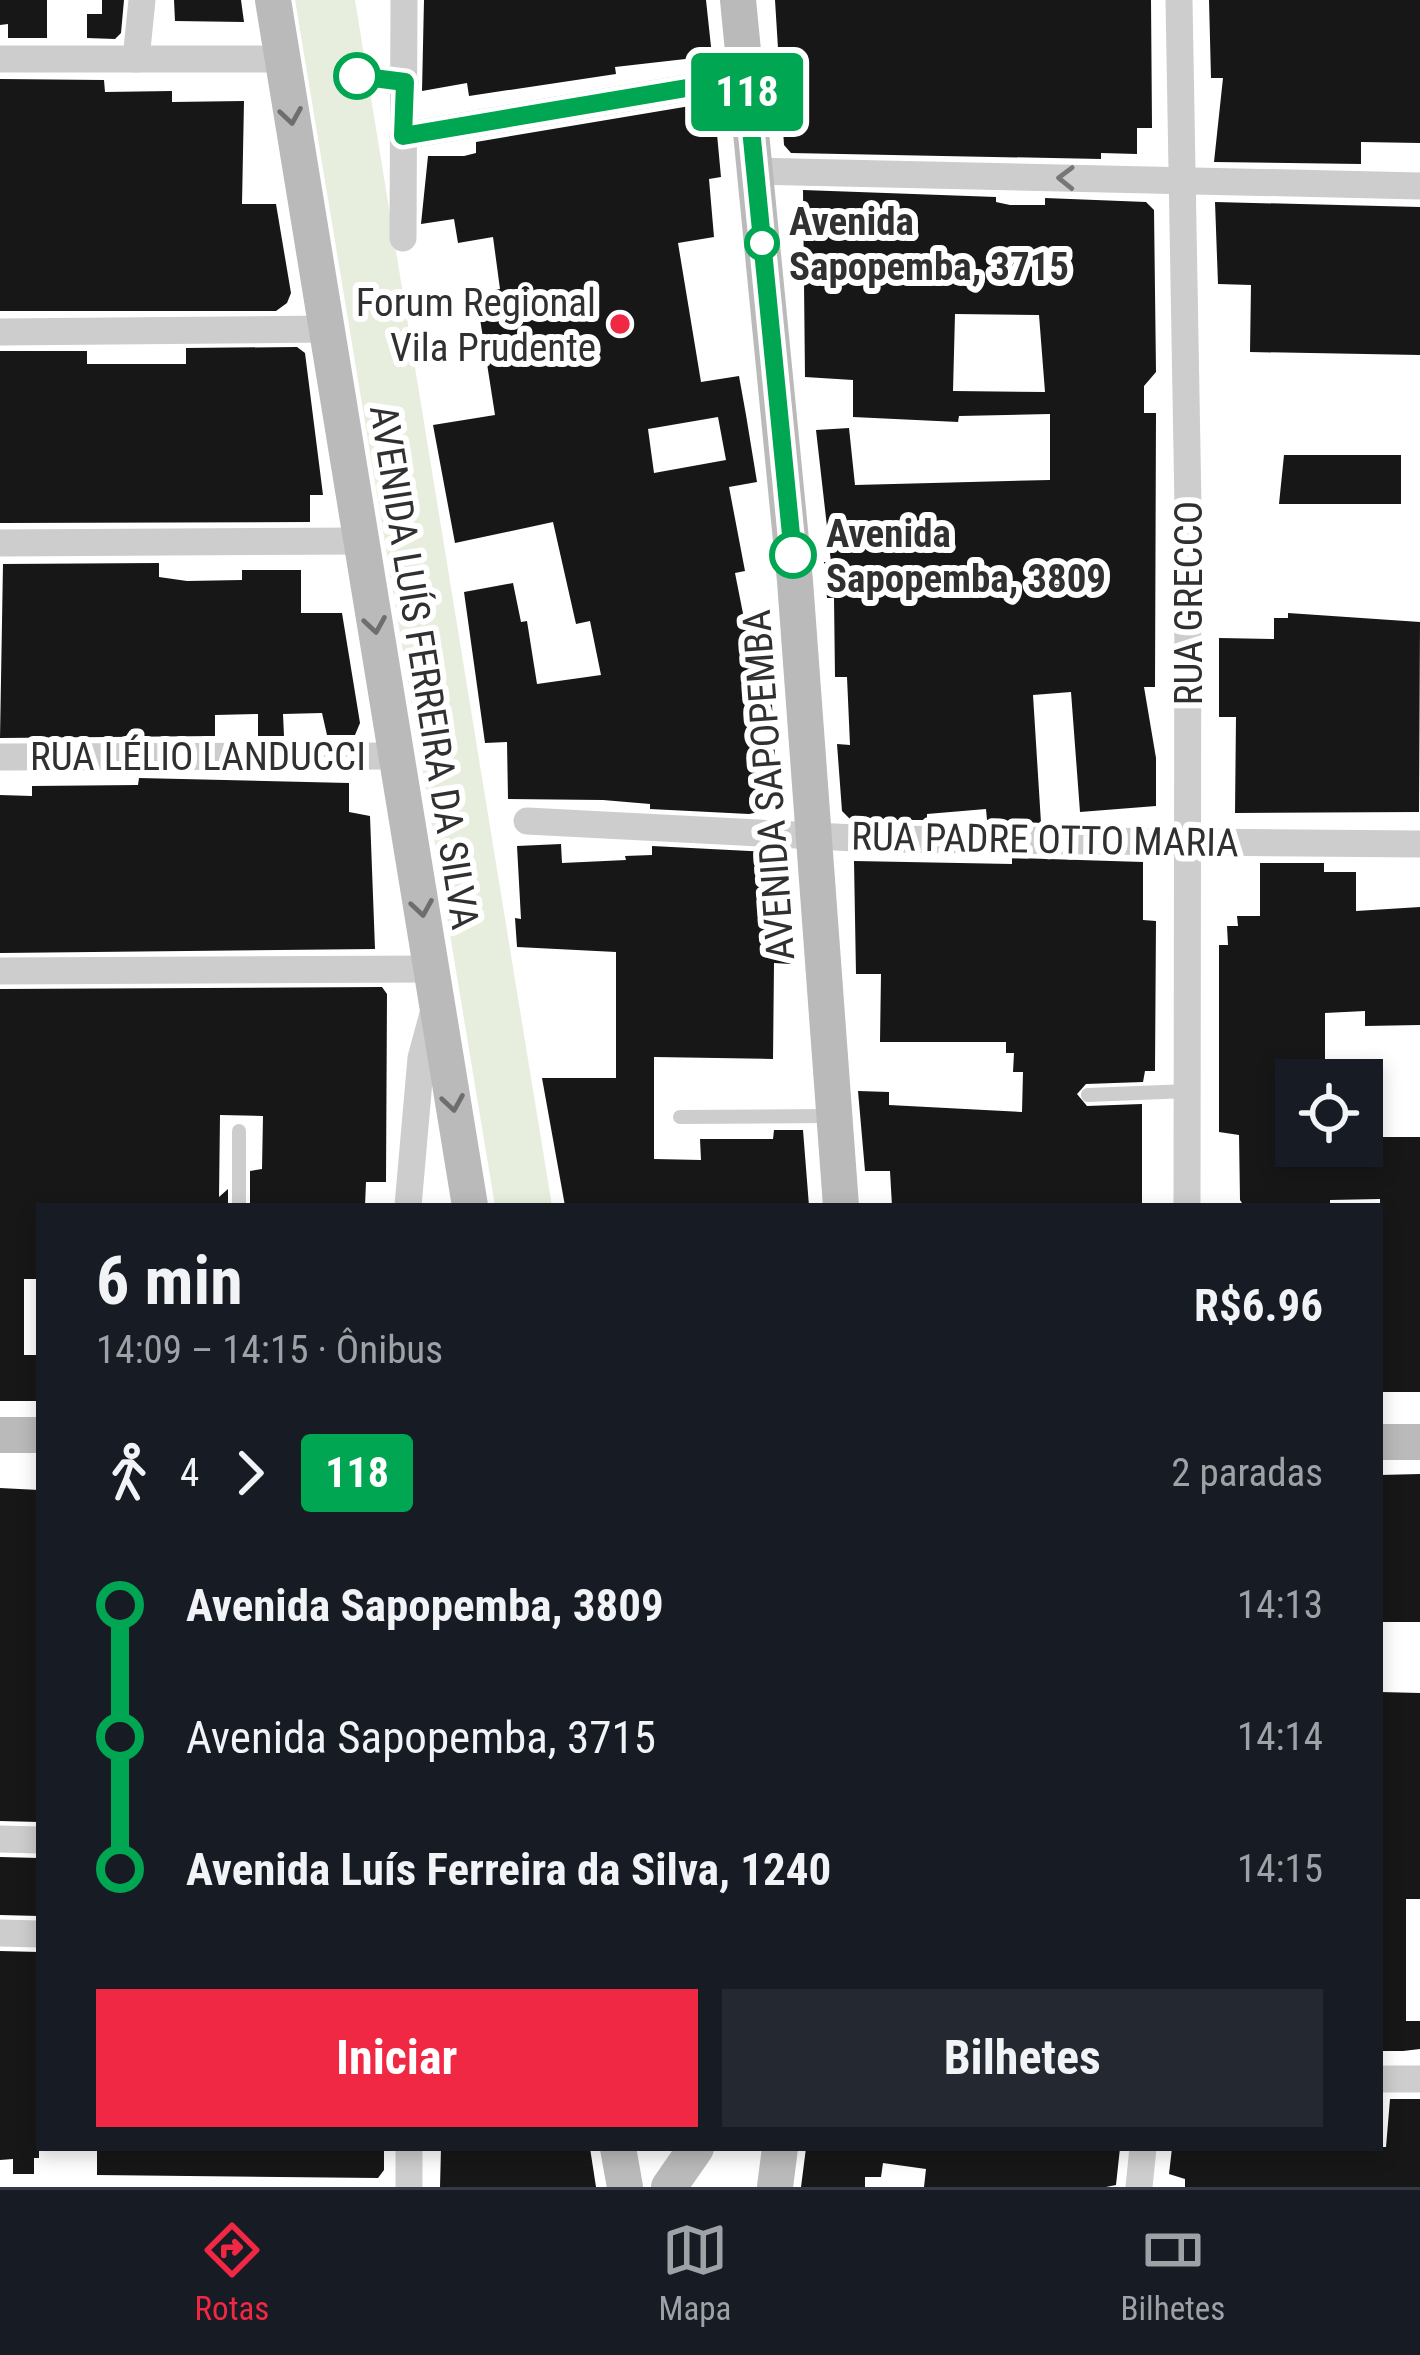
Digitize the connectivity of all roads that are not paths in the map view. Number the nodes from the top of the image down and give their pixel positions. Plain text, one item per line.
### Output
1 (142, 0) edge
2 (273, 0) edge
3 (404, 0) edge
4 (738, 0) edge
5 (1179, 0) edge
6 (0, 59) edge
7 (136, 59) junction
8 (282, 59) junction
9 (357, 76) dead end
10 (746, 78) junction
11 (405, 82) junction
12 (403, 136) junction
13 (755, 171) junction
14 (1183, 181) junction
15 (1420, 187) edge
16 (403, 238) dead end
17 (326, 329) junction
18 (0, 332) edge
19 (362, 541) junction
20 (0, 544) edge
21 (397, 755) junction
22 (0, 757) edge
23 (527, 821) dead end
24 (814, 834) junction
25 (1187, 842) junction
26 (1420, 844) edge
27 (0, 971) edge
28 (434, 984) junction
29 (1188, 1090) junction
30 (1088, 1095) dead end
31 (835, 1116) junction
32 (680, 1117) dead end
33 (238, 1131) dead end
34 (239, 1203) edge
35 (408, 1203) edge
36 (470, 1203) edge
37 (841, 1203) edge
38 (1186, 1203) edge
39 (36, 1435) edge
40 (0, 1436) edge
41 (1383, 1442) edge
42 (1420, 1442) edge
43 (0, 1839) edge
44 (36, 1840) edge
45 (0, 1933) edge
46 (36, 1934) edge
47 (1383, 2078) edge
48 (1420, 2079) edge
49 (409, 2151) edge
50 (619, 2151) edge
51 (694, 2151) edge
52 (1143, 2151) edge
53 (409, 2187) edge
54 (625, 2187) edge
55 (669, 2187) edge
56 (1139, 2187) edge

1 - 7 street
2 - 8 street, AVENIDA LUÍS FERREIRA DA SILVA
3 - 11 street
4 - 10 street, AVENIDA SAPOPEMBA
5 - 14 street, RUA GRECCO
6 - 7 street
7 - 8 street
8 -> 17 street, AVENIDA LUÍS FERREIRA DA SILVA
9 - 11 street
10 - 12 street
10 - 13 street, AVENIDA SAPOPEMBA
11 - 12 street
12 - 16 street
14 -> 13 street
13 - 24 street, AVENIDA SAPOPEMBA
14 - 15 street
14 - 25 street, RUA GRECCO
17 - 18 street
17 - 19 street, AVENIDA LUÍS FERREIRA DA SILVA
19 - 20 street
19 -> 21 street, AVENIDA LUÍS FERREIRA DA SILVA
21 - 22 street, RUA LÉLIO LANDUCCI
21 -> 28 street, AVENIDA LUÍS FERREIRA DA SILVA
23 - 24 street, RUA PADRE OTTO MARIA
24 - 25 street, RUA PADRE OTTO MARIA
24 - 31 street, AVENIDA SAPOPEMBA
25 - 26 street, RUA PADRE OTTO MARIA
25 - 29 street, RUA GRECCO
27 - 28 street
28 - 35 street
28 -> 36 street, AVENIDA LUÍS FERREIRA DA SILVA
29 - 30 lane
29 - 38 street, RUA GRECCO
31 - 32 lane
31 - 37 street, AVENIDA SAPOPEMBA
33 - 34 lane
39 - 40 street
41 - 42 street
43 - 44 street
45 - 46 street
47 - 48 street
49 - 53 street
50 - 54 street
51 - 55 street
52 - 56 street

